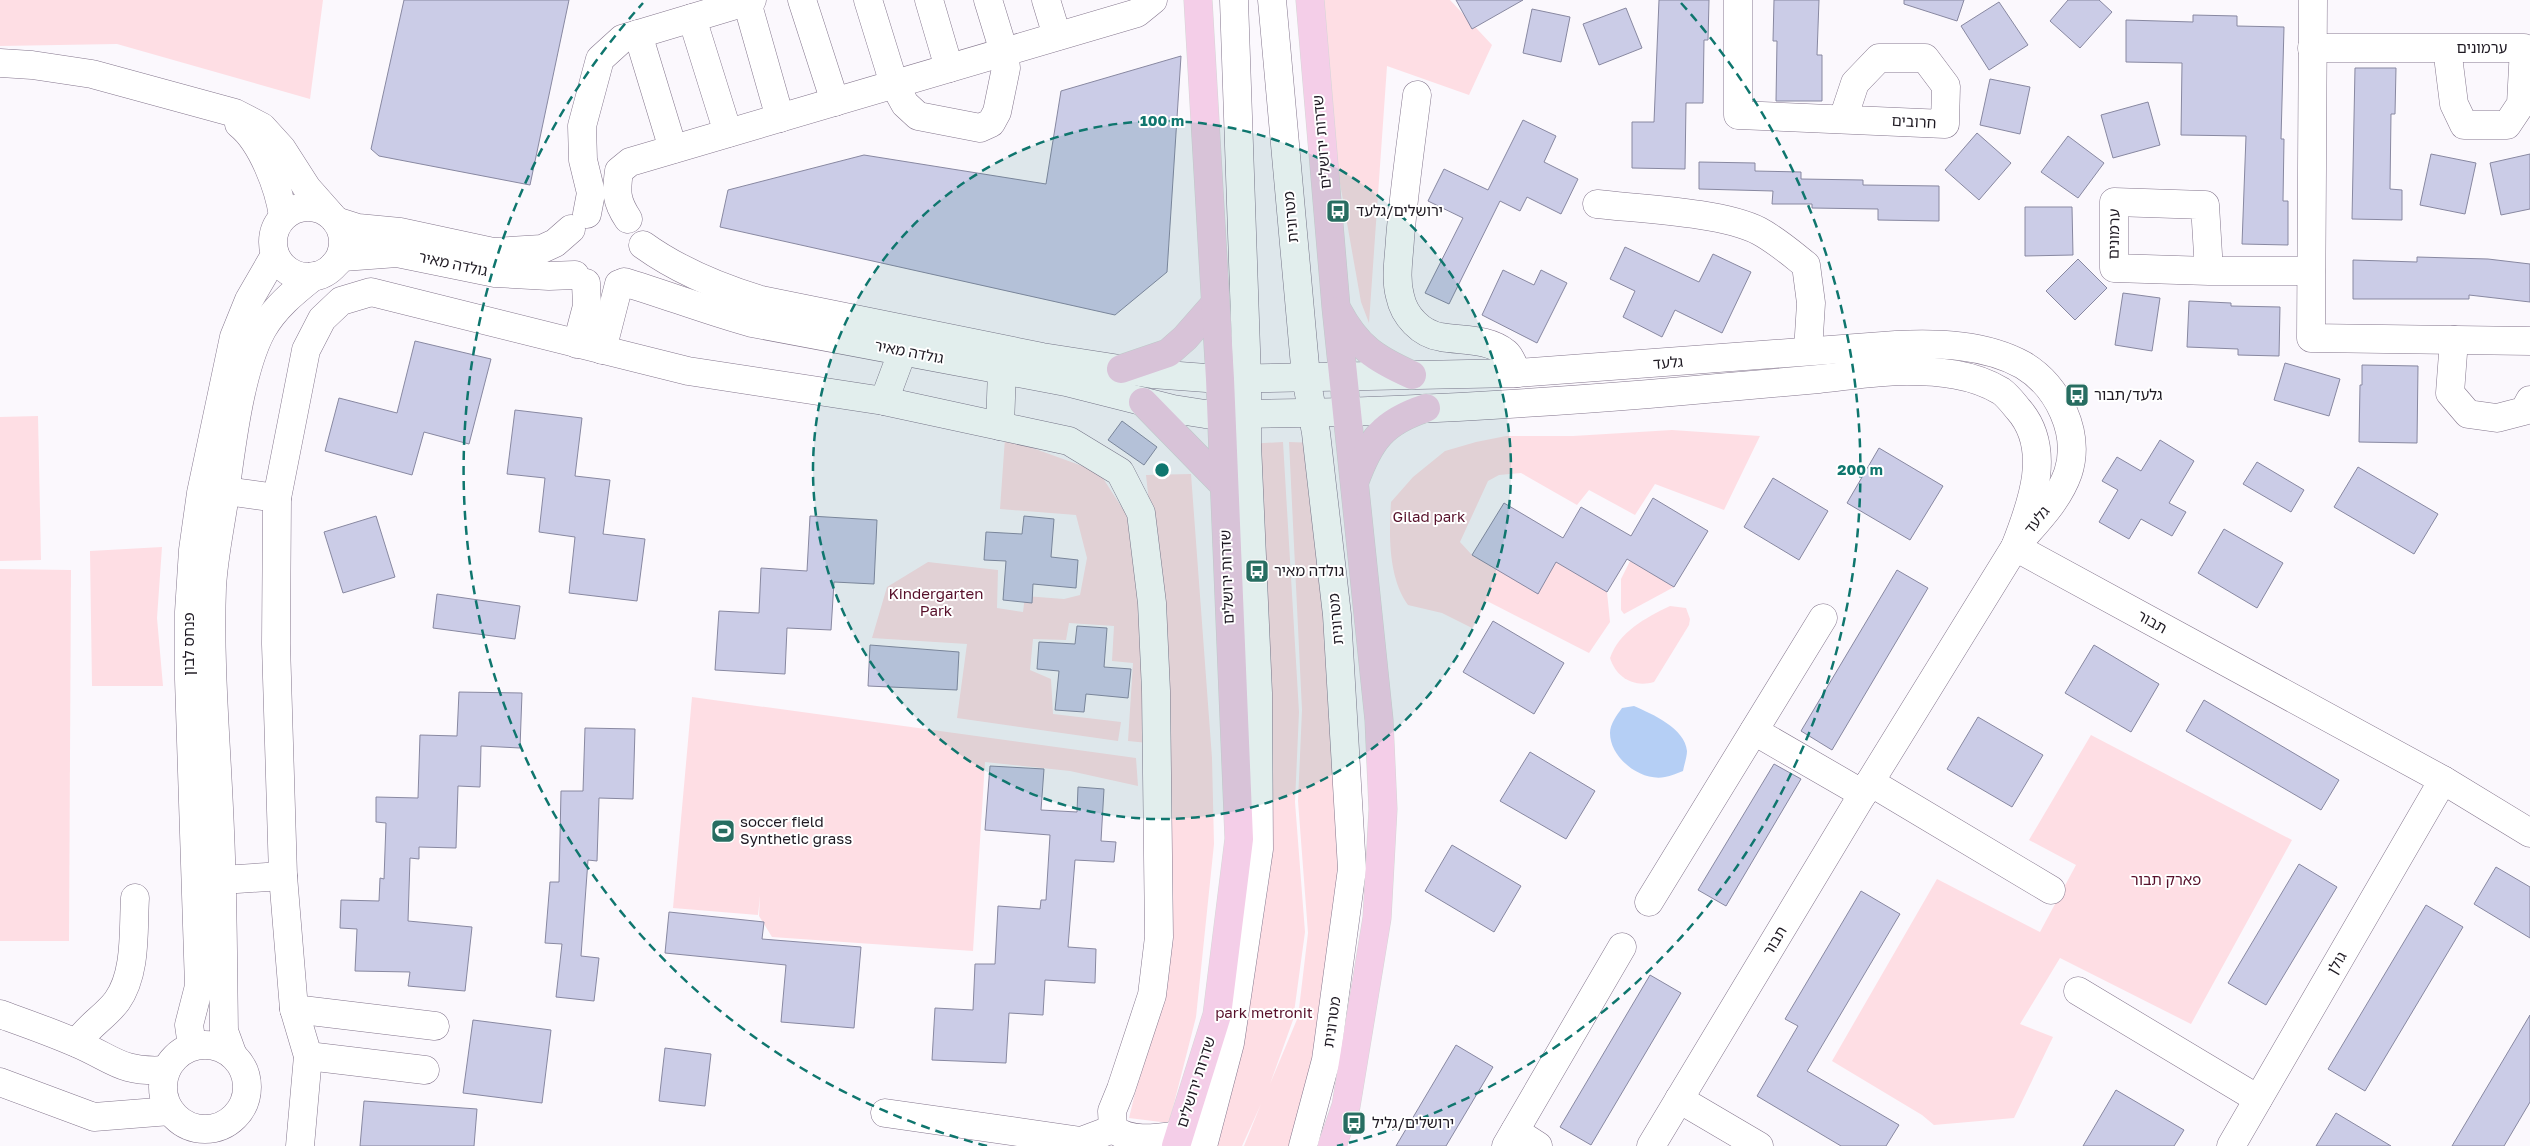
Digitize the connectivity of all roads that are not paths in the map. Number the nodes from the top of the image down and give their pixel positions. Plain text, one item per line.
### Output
1 (802, 0) edge
2 (868, 0) edge
3 (929, 0) edge
4 (988, 0) edge
5 (1046, 0) edge
6 (1153, 0) edge
7 (1198, 0) edge
8 (1234, 0) edge
9 (1272, 0) edge
10 (1310, 0) edge
11 (1738, 0) edge
12 (2313, 0) edge
13 (750, 1) edge
14 (1109, 10) edge
15 (692, 18) junction
16 (638, 34) junction
17 (1057, 36) junction
18 (2312, 48) junction
19 (2447, 48) dead end
20 (1004, 52) junction
21 (0, 63) edge
22 (950, 68) junction
23 (894, 84) junction
24 (1416, 95) dead end
25 (835, 102) junction
26 (215, 107) junction
27 (780, 118) junction
28 (1844, 119) dead end
29 (728, 134) junction
30 (674, 149) junction
31 (583, 160) junction
32 (630, 162) junction
33 (1596, 204) dead end
34 (284, 216) junction
35 (333, 218) junction
36 (628, 219) junction
37 (579, 222) junction
38 (643, 245) junction
39 (275, 255) junction
40 (324, 270) junction
41 (2209, 271) dead end
42 (2311, 271) junction
43 (580, 279) junction
44 (621, 283) junction
45 (1214, 305) junction
46 (1336, 307) junction
47 (2454, 340) junction
48 (2530, 341) edge
49 (590, 347) junction
50 (903, 350) junction
51 (1808, 351) junction
52 (1121, 369) junction
53 (1002, 370) junction
54 (1518, 373) junction
55 (1412, 375) junction
56 (1306, 376) junction
57 (1343, 376) junction
58 (1247, 378) junction
59 (1220, 379) junction
60 (2530, 400) edge
61 (884, 401) junction
62 (1143, 402) junction
63 (1426, 408) junction
64 (1347, 411) junction
65 (1312, 412) junction
66 (1247, 413) junction
67 (1220, 414) junction
68 (1000, 426) junction
69 (1224, 485) junction
70 (1354, 485) junction
71 (226, 491) junction
72 (277, 498) junction
73 (2015, 547) junction
74 (1823, 618) dead end
75 (1754, 731) junction
76 (2443, 780) junction
77 (1866, 788) junction
78 (2530, 833) edge
79 (283, 876) junction
80 (222, 880) junction
81 (2050, 890) dead end
82 (134, 898) dead end
83 (1650, 902) dead end
84 (1622, 947) dead end
85 (2078, 991) dead end
86 (294, 1009) junction
87 (0, 1014) edge
88 (435, 1026) dead end
89 (77, 1043) junction
90 (192, 1046) junction
91 (232, 1053) junction
92 (308, 1056) junction
93 (166, 1070) junction
94 (425, 1070) dead end
95 (0, 1082) edge
96 (1680, 1099) junction
97 (2258, 1099) junction
98 (886, 1112) dead end
99 (232, 1120) junction
100 (184, 1128) edge
101 (1114, 1129) junction
102 (1510, 1139) edge
103 (1186, 1142) edge
104 (224, 1146) edge
105 (300, 1146) edge
106 (1303, 1146) edge
107 (1332, 1146) edge
108 (1538, 1146) edge
109 (1651, 1146) edge
110 (1759, 1146) edge
111 (2231, 1146) edge

1 - 25 street
2 - 23 street
3 - 22 street
4 - 20 street
5 - 17 street
6 - 14 street
7 - 45 main road, שדרות ירושלים
8 - 58 street
9 - 56 street, מטרונית
10 - 46 main road, שדרות ירושלים
11 - 28 street
12 - 18 street
13 - 15 street
13 - 27 street
14 - 17 street
15 - 16 street
15 - 29 street
16 - 30 street
16 - 31 street
17 - 20 street
18 - 19 street, ערמונים
18 - 42 street
20 - 22 street
20 - 23 street
21 - 26 street
22 - 23 street
23 - 25 street
24 - 54 street
25 - 27 street
26 - 34 street
26 - 35 street
27 - 29 street
29 - 30 street
30 - 32 street
31 - 32 street
31 - 37 street
32 - 36 street
33 - 51 street
34 - 35 street
34 - 39 street
35 - 37 street, גולדה מאיר
35 - 40 street
36 - 37 street
36 - 38 street
37 - 43 street
38 - 44 street
38 - 52 street, גולדה מאיר
39 - 40 street
39 - 90 street, פנחס לבון
40 - 43 street, גולדה מאיר
40 - 71 street, פנחס לבון
41 - 42 street
42 - 47 street
43 - 44 street
43 - 49 street
44 - 49 street
44 - 50 street, גולדה מאיר
45 - 52 main road
45 - 59 main road, שדרות ירושלים
46 - 55 main road
46 - 57 main road, שדרות ירושלים
47 - 48 street
47 - 60 street
49 - 61 street
49 - 72 street
50 - 53 street, גולדה מאיר
50 - 61 street
51 - 54 street, גלעד
51 - 73 street, גלעד
52 - 59 street, גולדה מאיר
53 - 62 street, גולדה מאיר
53 - 68 street
54 - 55 street, גלעד
55 - 57 street, גלעד
56 - 57 street, גולדה מאיר
56 - 58 street, גולדה מאיר
56 - 65 street, מטרונית
57 - 64 main road, שדרות ירושלים
58 - 59 street, גולדה מאיר
58 - 66 street
59 - 67 main road, שדרות ירושלים
61 - 68 street
62 - 67 street, גולדה מאיר
62 - 69 main road
63 - 64 street, גלעד
63 - 70 main road
63 - 73 street, גלעד
64 - 65 street, גולדה מאיר
64 - 70 main road, שדרות ירושלים
65 - 66 street, גולדה מאיר
65 - 106 street, מטרונית
66 - 67 street, גולדה מאיר
66 - 103 street
67 - 69 main road, שדרות ירושלים
68 - 101 street
69 - 103 main road, שדרות ירושלים
70 - 107 main road, שדרות ירושלים
71 - 72 street
71 - 80 street, פנחס לבון
72 - 79 street
73 - 76 street, תבור
73 - 77 street, תבור
74 - 75 street
75 - 77 street
75 - 83 street
76 - 78 street, תבור
76 - 97 street, גולן
77 - 81 street
77 - 96 street, תבור
79 - 80 street
79 - 86 street
80 - 91 street, פנחס לבון
82 - 89 street
84 - 102 street
85 - 97 street
86 - 88 street
86 - 92 street
87 - 89 street
89 - 93 street
90 - 91 street
90 - 93 street
91 - 99 street
92 - 94 street
92 - 105 street
93 - 100 street
95 - 100 street
96 - 109 street, תבור
96 - 110 street
97 - 111 street, גולן
98 - 101 street
99 - 100 street
99 - 104 street
101 - 103 street
102 - 108 street

